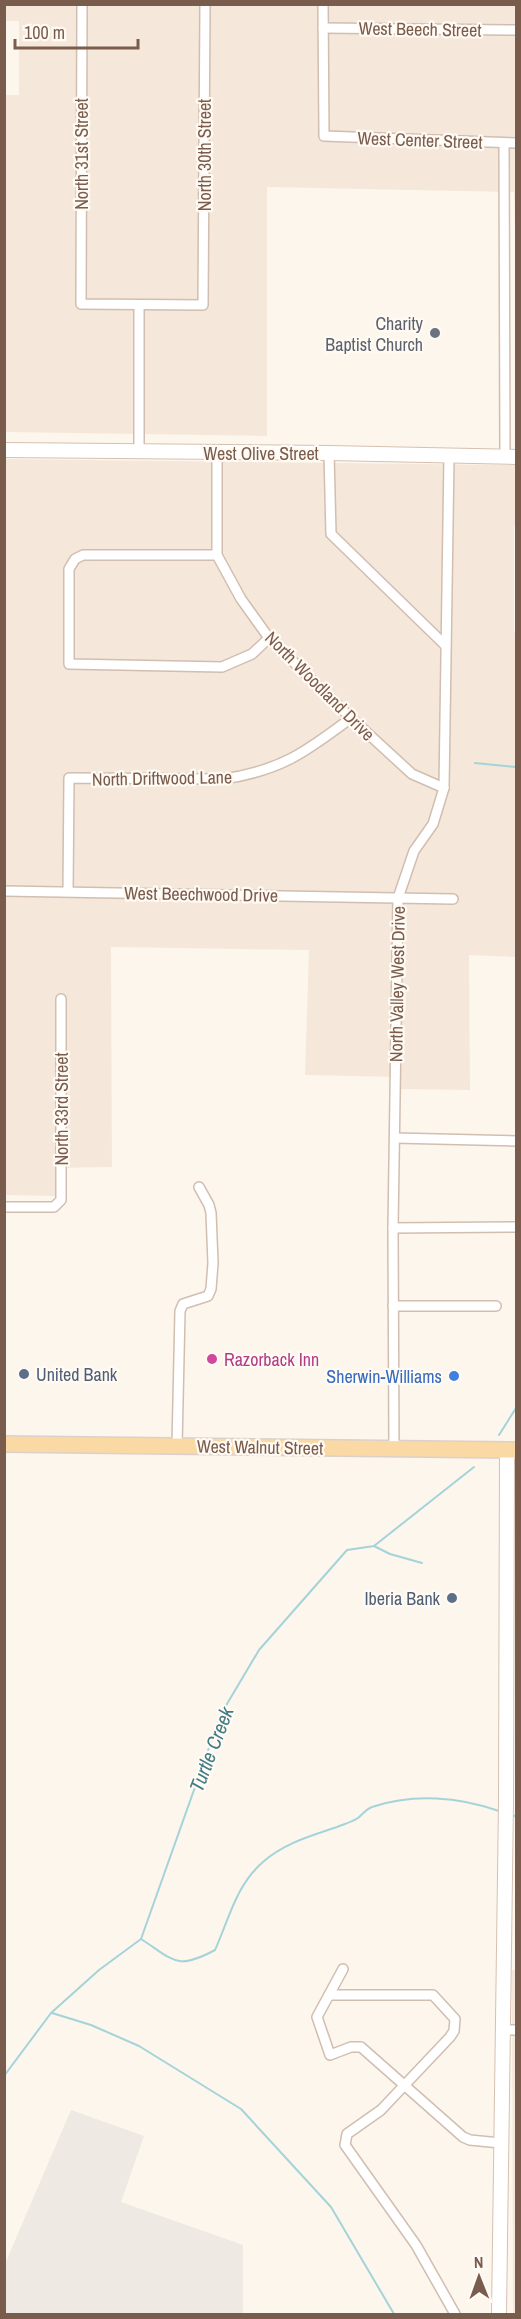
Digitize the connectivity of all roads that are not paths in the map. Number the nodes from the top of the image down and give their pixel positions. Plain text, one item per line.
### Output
1 (82, 4) edge
2 (205, 4) edge
3 (323, 4) edge
4 (323, 28) junction
5 (516, 30) edge
6 (504, 143) junction
7 (516, 143) edge
8 (139, 305) junction
9 (4, 450) edge
10 (139, 452) junction
11 (217, 453) junction
12 (329, 453) junction
13 (449, 457) junction
14 (511, 457) edge
15 (218, 555) junction
16 (269, 638) junction
17 (445, 645) junction
18 (351, 718) junction
19 (444, 789) junction
20 (4, 891) edge
21 (68, 891) junction
22 (398, 898) junction
23 (453, 899) dead end
24 (61, 999) dead end
25 (395, 1138) junction
26 (516, 1141) edge
27 (199, 1187) dead end
28 (4, 1207) edge
29 (516, 1227) edge
30 (393, 1228) junction
31 (393, 1306) junction
32 (496, 1306) dead end
33 (4, 1444) edge
34 (177, 1446) junction
35 (394, 1449) junction
36 (512, 1450) edge
37 (512, 1728) edge
38 (343, 1969) dead end
39 (329, 1995) junction
40 (509, 2030) edge
41 (405, 2085) junction
42 (500, 2143) junction
43 (454, 2314) edge
44 (499, 2314) edge

1 - 8 street, North 31st Street
2 - 8 street, North 30th Street
3 - 4 street
4 - 5 street, West Beech Street
4 - 6 street, West Center Street
6 - 7 street, West Center Street
6 - 14 street
8 - 10 street
9 - 10 street, West Olive Street
10 - 11 street, West Olive Street
11 - 12 street, West Olive Street
11 - 15 street, North Woodland Drive
12 - 13 street, West Olive Street
12 - 17 street
13 - 14 street, West Olive Street
13 - 17 street, North Valley West Drive
15 - 16 street, North Woodland Drive
15 - 16 street
16 - 18 street, North Woodland Drive
17 - 19 street, North Valley West Drive
18 - 19 street, North Woodland Drive
18 - 21 street, North Driftwood Lane
19 - 22 street, North Valley West Drive
20 - 21 street, West Beechwood Drive
21 - 22 street, West Beechwood Drive
22 - 23 street, West Beechwood Drive
22 - 25 street, North Valley West Drive
24 - 28 street, North 33rd Street
25 - 26 street
25 - 30 street, North Valley West Drive
27 - 34 street
29 - 30 street
30 - 31 street, North Valley West Drive
31 - 32 street
31 - 35 street, North Valley West Drive
33 - 34 main road, West Walnut Street
34 - 35 main road, West Walnut Street
35 - 36 main road, West Walnut Street
36 - 37 street
37 - 40 street
38 - 39 street
39 - 41 street
39 - 41 street
40 - 42 street
41 - 42 street
41 - 43 street
42 - 44 street

